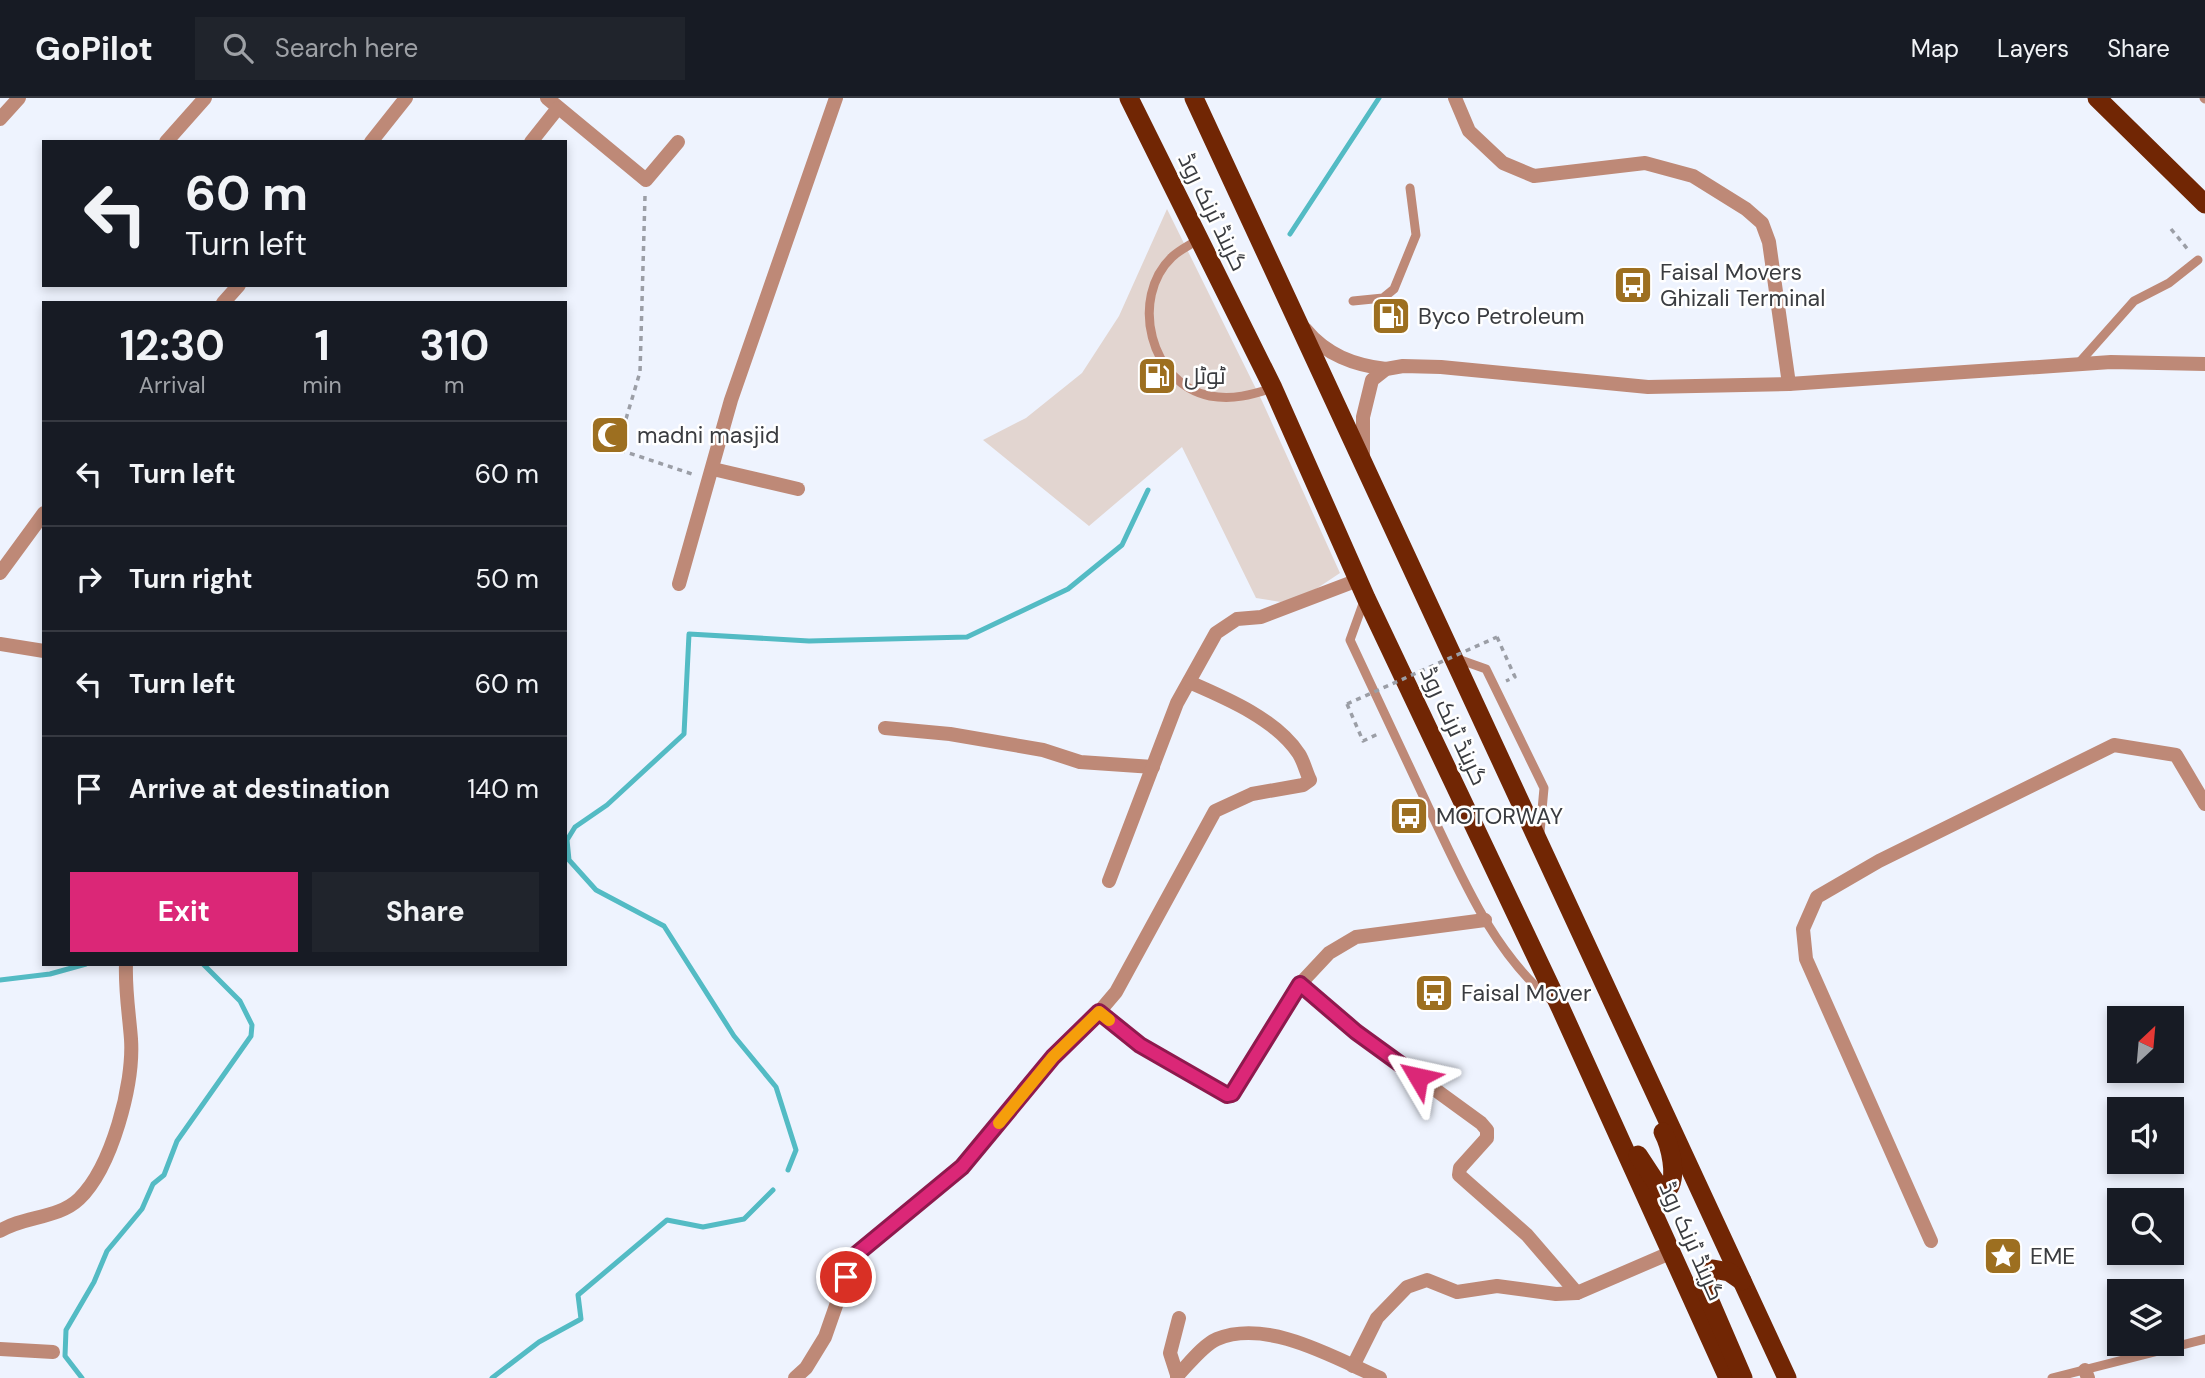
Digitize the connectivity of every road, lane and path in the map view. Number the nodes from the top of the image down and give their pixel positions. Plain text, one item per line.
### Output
1 (19, 98) edge
2 (205, 98) edge
3 (407, 98) edge
4 (836, 98) edge
5 (1129, 98) edge
6 (1194, 98) edge
7 (1455, 98) edge
8 (2097, 98) edge
9 (553, 103) edge
10 (0, 119) edge
11 (168, 140) edge
12 (373, 140) edge
13 (532, 140) edge
14 (678, 142) dead end
15 (646, 180) junction
16 (1410, 188) dead end
17 (2205, 204) edge
18 (2171, 229) dead end
19 (1199, 239) junction
20 (2198, 260) joint
21 (1353, 301) dead end
22 (1297, 320) junction
23 (2078, 364) junction
24 (2205, 364) edge
25 (1386, 369) junction
26 (1789, 384) junction
27 (1273, 388) junction
28 (1364, 467) junction
29 (712, 474) junction
30 (798, 489) dead end
31 (42, 516) edge
32 (0, 573) edge
33 (678, 584) dead end
34 (1362, 589) junction
35 (0, 644) edge
36 (42, 651) edge
37 (1453, 657) junction
38 (1515, 677) dead end
39 (1189, 682) junction
40 (884, 728) dead end
41 (1382, 732) dead end
42 (1153, 767) junction
43 (2205, 804) edge
44 (1539, 842) junction
45 (1108, 881) dead end
46 (1485, 920) junction
47 (126, 966) edge
48 (1300, 984) junction
49 (1609, 995) junction
50 (1561, 1009) junction
51 (1099, 1012) junction
52 (1619, 1136) junction
53 (0, 1231) edge
54 (1931, 1241) dead end
55 (1670, 1253) junction
56 (1742, 1281) junction
57 (1577, 1293) junction
58 (1179, 1318) dead end
59 (2205, 1339) edge
60 (0, 1349) edge
61 (53, 1352) dead end
62 (1353, 1366) junction
63 (2087, 1374) edge
64 (1177, 1377) edge
65 (795, 1378) edge
66 (1380, 1378) edge
67 (1728, 1378) edge
68 (1743, 1378) edge
69 (1787, 1378) edge
70 (2052, 1378) edge

1 - 10 street
2 - 11 street
3 - 12 street
4 - 29 street
5 - 19 highway, گرینڈ ٹرنک روڈ
6 - 22 highway, گرینڈ ٹرنک روڈ
7 - 26 street
8 - 17 highway
9 - 13 street
9 - 15 street
14 - 15 street
15 - 29 path
16 - 21 lane
18 - 20 path
19 - 27 highway, گرینڈ ٹرنک روڈ
19 - 27 lane
20 - 23 lane
22 - 25 street
22 - 28 highway, گرینڈ ٹرنک روڈ
23 - 24 street
23 - 26 street
25 - 26 street
25 - 28 street
27 - 34 highway, گرینڈ ٹرنک روڈ
28 - 37 highway, گرینڈ ٹرنک روڈ
29 - 30 street
29 - 33 street
31 - 32 street
34 - 39 street
34 - 46 lane
34 - 50 highway, گرینڈ ٹرنک روڈ
35 - 36 street
37 - 44 highway, گرینڈ ٹرنک روڈ
37 - 44 lane
38 - 41 path, bridge
39 - 42 street
39 - 51 street
40 - 42 street
42 - 45 street
43 - 54 street
44 - 49 highway, گرینڈ ٹرنک روڈ
46 - 48 street
46 - 50 lane
47 - 53 street
48 - 51 street
48 - 57 street
49 - 52 highway
49 - 56 highway, گرینڈ ٹرنک روڈ
50 - 52 highway, گرینڈ ٹرنک روڈ
51 - 65 street
52 - 55 highway, گرینڈ ٹرنک روڈ
55 - 57 street
55 - 67 highway, گرینڈ ٹرنک روڈ
56 - 68 highway
56 - 69 highway, گرینڈ ٹرنک روڈ
57 - 62 street
58 - 64 street
59 - 63 lane
60 - 61 street
62 - 64 street
62 - 66 street
63 - 70 lane

